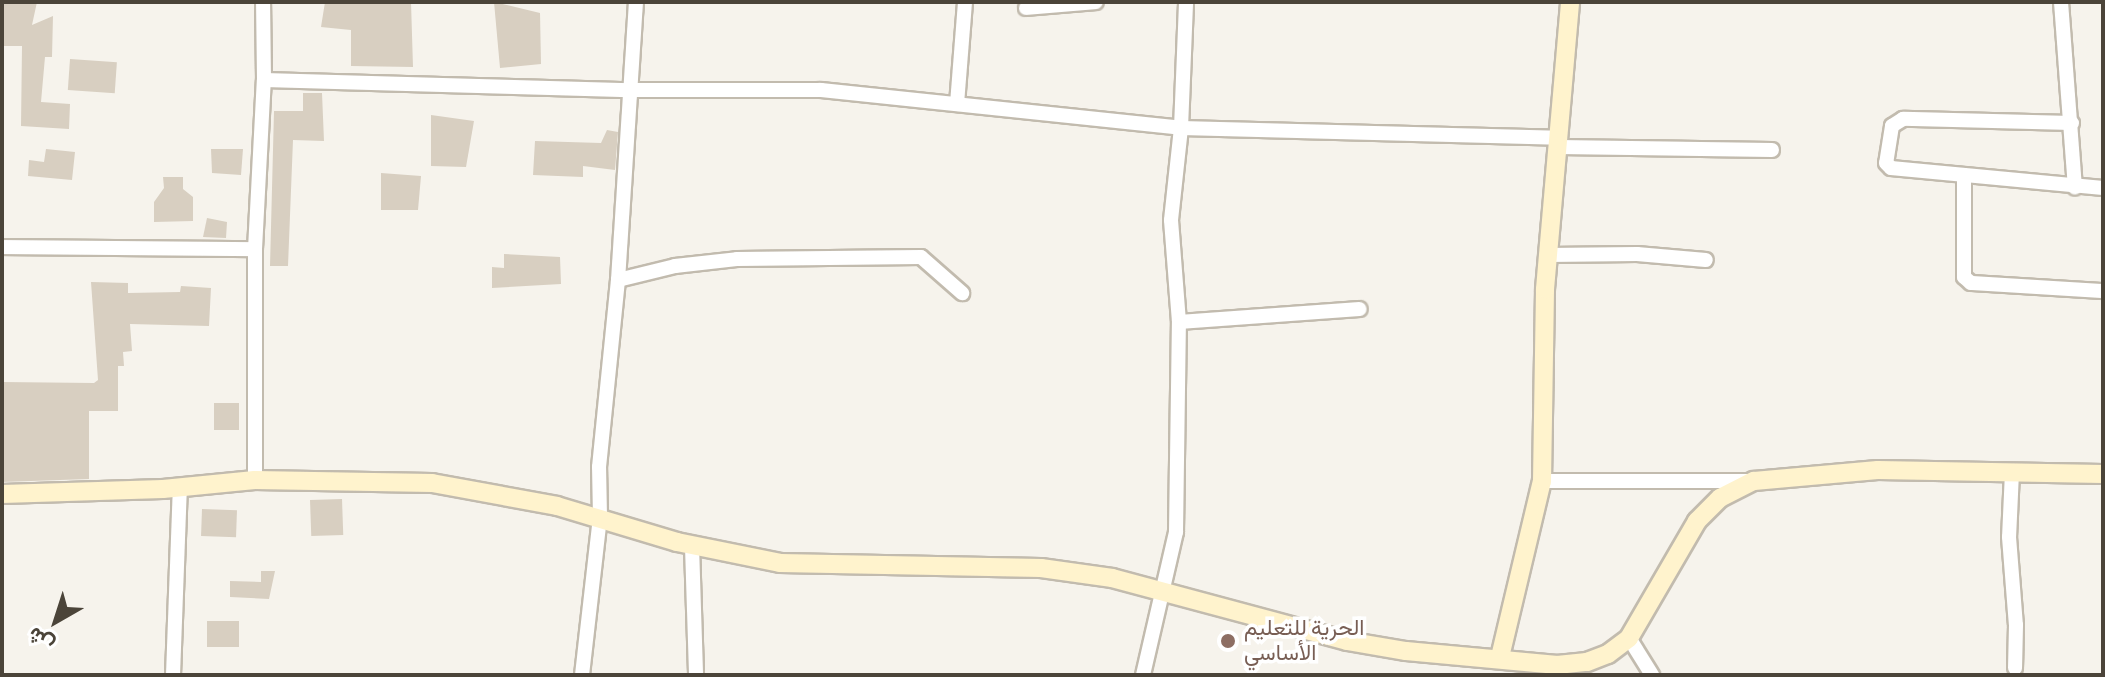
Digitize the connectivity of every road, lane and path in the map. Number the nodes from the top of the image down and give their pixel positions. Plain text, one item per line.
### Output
1 (263, 2) edge
2 (636, 2) edge
3 (965, 2) edge
4 (1096, 2) edge
5 (1186, 2) edge
6 (1570, 2) edge
7 (2061, 2) edge
8 (1026, 8) dead end
9 (264, 80) junction
10 (630, 90) junction
11 (957, 104) junction
12 (2072, 123) junction
13 (1181, 128) junction
14 (1558, 143) junction
15 (1772, 150) dead end
16 (1964, 175) junction
17 (2075, 187) junction
18 (2103, 188) edge
19 (2, 247) edge
20 (255, 249) junction
21 (1548, 255) junction
22 (1706, 260) dead end
23 (618, 280) junction
24 (2103, 291) edge
25 (962, 293) dead end
26 (1360, 309) dead end
27 (1179, 322) junction
28 (2012, 472) junction
29 (2103, 474) edge
30 (255, 480) junction
31 (1542, 481) junction
32 (1754, 481) junction
33 (180, 487) junction
34 (2, 494) edge
35 (600, 517) junction
36 (692, 546) junction
37 (1165, 591) junction
38 (1629, 638) junction
39 (1500, 666) edge
40 (2015, 668) dead end
41 (173, 675) edge
42 (582, 675) edge
43 (696, 675) edge
44 (1143, 675) edge
45 (1652, 675) edge

1 - 9 street
2 - 10 street
3 - 11 street
4 - 8 street
5 - 13 street
6 - 14 street
7 - 12 street
9 - 10 street
9 - 20 street
10 - 11 street
10 - 23 street
11 - 13 street
12 - 16 street
12 - 17 street
13 - 14 street
13 - 27 street
14 - 15 street
14 - 21 street
16 - 17 street
16 - 24 street
17 - 18 street
19 - 20 street
20 - 30 street
21 - 22 street
21 - 31 street
23 - 25 street
23 - 35 street
26 - 27 street
27 - 37 street
28 - 29 street
28 - 32 street
28 - 40 street
30 - 33 street
30 - 35 street
31 - 32 street
31 - 39 street
32 - 38 street
33 - 34 street
33 - 41 street
35 - 36 street
35 - 42 street
36 - 37 street
36 - 43 street
37 - 39 street
37 - 44 street
38 - 39 street
38 - 45 street

